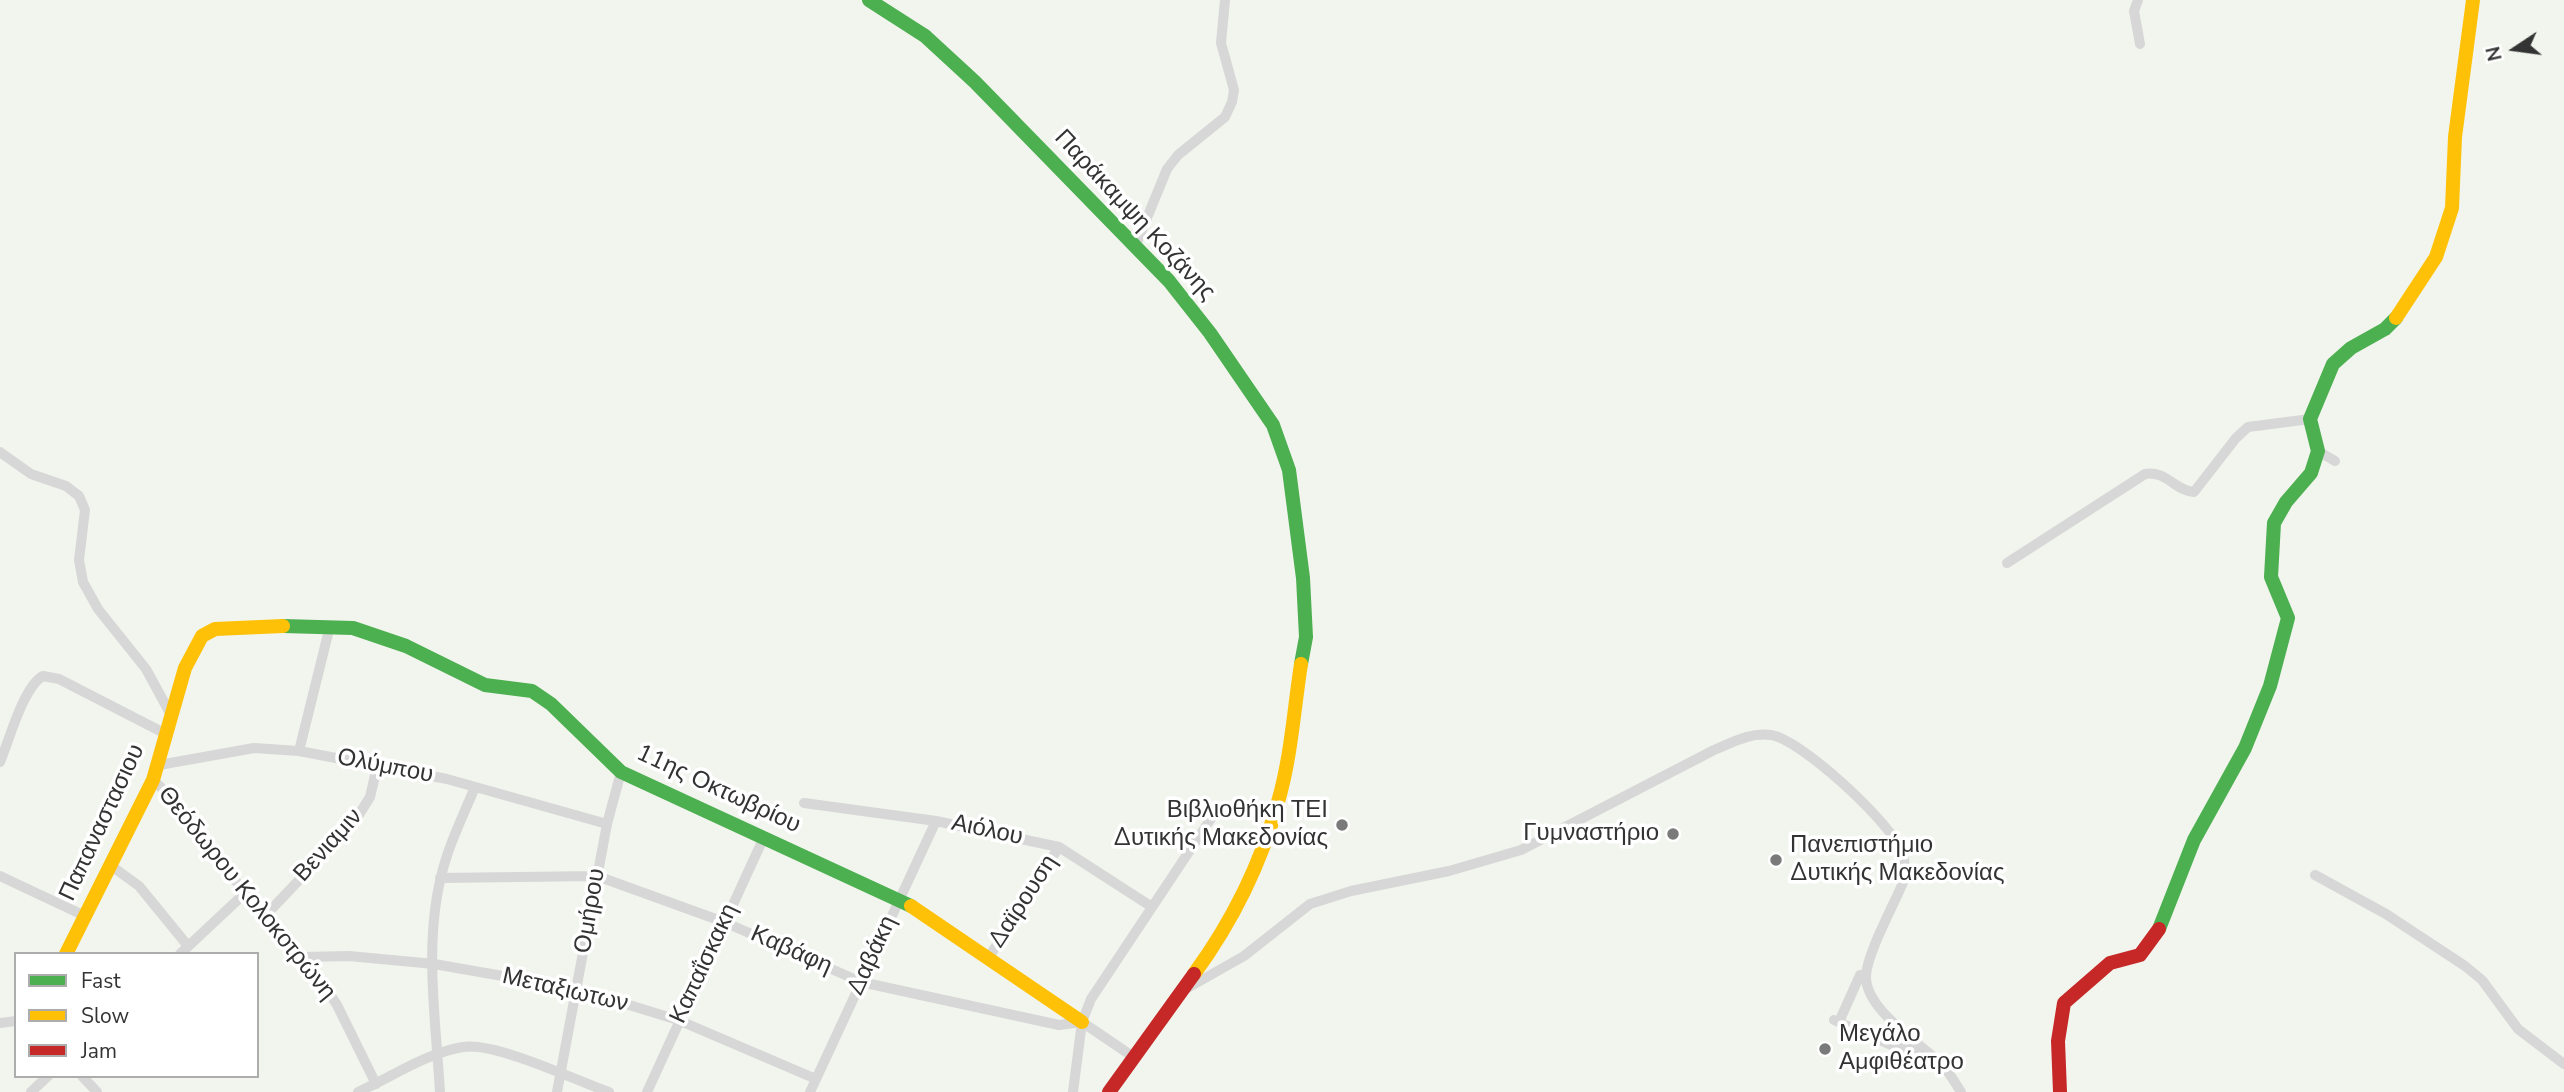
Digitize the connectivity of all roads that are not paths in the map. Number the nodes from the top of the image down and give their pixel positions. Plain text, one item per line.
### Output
1 (869, 0) edge
2 (1226, 0) edge
3 (2138, 0) edge
4 (2473, 0) edge
5 (2140, 44) dead end
6 (1135, 247) junction
7 (2310, 419) junction
8 (0, 452) edge
9 (2318, 452) junction
10 (2335, 461) dead end
11 (2007, 563) dead end
12 (331, 626) junction
13 (185, 668) joint
14 (172, 715) junction
15 (167, 735) junction
16 (299, 751) junction
17 (0, 762) edge
18 (159, 765) junction
19 (377, 767) junction
20 (621, 772) junction
21 (153, 780) junction
22 (475, 787) junction
23 (804, 803) dead end
24 (1212, 817) dead end
25 (936, 821) junction
26 (607, 824) junction
27 (764, 837) junction
28 (1059, 847) junction
29 (110, 865) junction
30 (2315, 875) dead end
31 (0, 876) edge
32 (597, 876) junction
33 (440, 878) junction
34 (245, 893) junction
35 (900, 898) junction
36 (1152, 907) junction
37 (85, 916) junction
38 (265, 916) junction
39 (724, 922) junction
40 (184, 950) edge
41 (67, 952) edge
42 (302, 957) junction
43 (989, 957) junction
44 (434, 964) junction
45 (1866, 976) junction
46 (861, 982) junction
47 (577, 989) junction
48 (1184, 990) junction
49 (678, 1020) junction
50 (1082, 1023) junction
51 (1919, 1048) junction
52 (438, 1054) junction
53 (1135, 1058) junction
54 (2564, 1064) edge
55 (560, 1074) junction
56 (46, 1078) edge
57 (84, 1078) edge
58 (816, 1079) junction
59 (376, 1084) junction
60 (30, 1092) edge
61 (97, 1092) edge
62 (358, 1092) edge
63 (440, 1092) edge
64 (557, 1092) edge
65 (608, 1092) edge
66 (647, 1092) edge
67 (810, 1092) edge
68 (1073, 1092) edge
69 (1109, 1092) edge
70 (1961, 1092) edge
71 (2060, 1092) edge

1 - 6 street, Παράκαμψη Κοζάνης
2 - 6 street
3 - 5 street
4 - 7 street
6 - 48 street, Παράκαμψη Κοζάνης
7 - 9 street
7 - 11 street
8 - 14 street
9 - 10 street
9 - 71 street
12 - 13 street, 11ης Οκτωβρίου
12 - 16 street
12 - 20 street, 11ης Οκτωβρίου
13 - 14 street, Παπαναστασιου
14 - 15 street, Παπαναστασιου
15 - 17 street
15 - 18 street, Παπαναστασιου
16 - 18 street, Ολύμπου
16 - 19 street, Ολύμπου
18 - 21 street, Παπαναστασιου
19 - 22 street, Ολύμπου
19 - 38 street, Βενιαμιν
20 - 26 street, Ομήρου
20 - 27 street, 11ης Οκτωβρίου
21 - 29 street, Παπαναστασιου
21 - 34 street, Θεόδωρου Κολοκοτρώνη
22 - 26 street, Ολύμπου
22 - 33 street
23 - 25 street, Αιόλου
24 - 36 street
25 - 28 street, Αιόλου
25 - 35 street, Δαβάκη
26 - 32 street, Ομήρου
27 - 35 street, 11ης Οκτωβρίου
27 - 39 street, Καπαΐσκακη
28 - 36 street, Αιόλου
28 - 43 street, Δαϊρουση
29 - 37 street, Παπαναστασιου
29 - 40 street
30 - 54 street
31 - 37 street
32 - 33 street, Καβάφη
32 - 39 street, Καβάφη
32 - 47 street, Ομήρου
33 - 44 street
34 - 38 street, Θεόδωρου Κολοκοτρώνη
34 - 40 street
35 - 43 street, 11ης Οκτωβρίου
35 - 46 street, Δαβάκη
36 - 50 street
37 - 41 street, Παπαναστασιου
38 - 42 street, Θεόδωρου Κολοκοτρώνη
39 - 46 street, Καβάφη
39 - 49 street, Καπαΐσκακη
42 - 44 street, Μεταξιωτων
42 - 59 street, Θεόδωρου Κολοκοτρώνη
43 - 50 street, 11ης Οκτωβρίου
44 - 47 street, Μεταξιωτων
44 - 52 street
45 - 48 street
45 - 51 street
45 - 51 street
46 - 50 street, Καβάφη
46 - 58 street, Δαβάκη
47 - 49 street, Μεταξιωτων
47 - 55 street, Ομήρου
48 - 53 street, Παράκαμψη Κοζάνης
49 - 58 street, Μεταξιωτων
49 - 66 street, Καπαΐσκακη
50 - 53 street
50 - 68 street
51 - 70 street
52 - 55 street
52 - 59 street
52 - 63 street
53 - 69 street, Παράκαμψη Κοζάνης
55 - 64 street, Ομήρου
55 - 65 street
56 - 60 street
57 - 61 street
58 - 67 street, Δαβάκη
59 - 62 street

